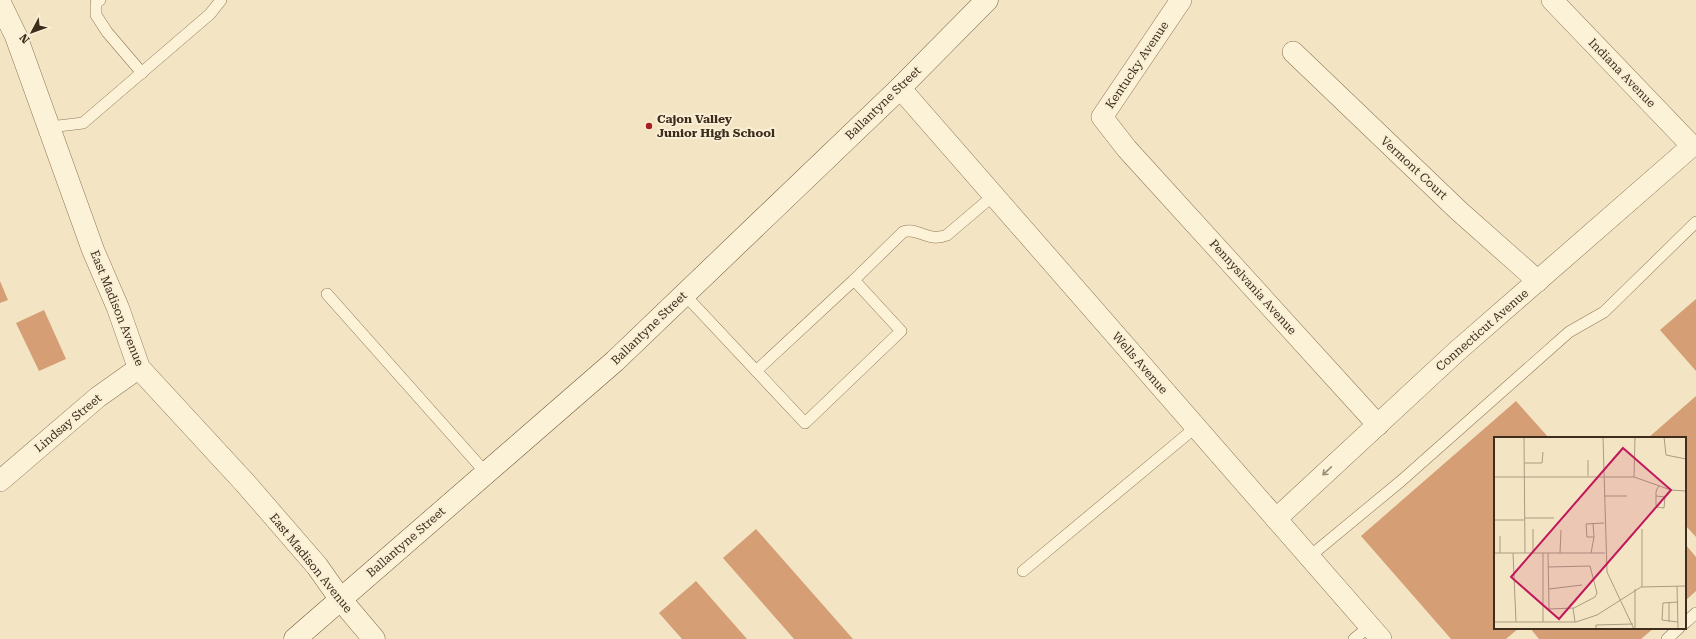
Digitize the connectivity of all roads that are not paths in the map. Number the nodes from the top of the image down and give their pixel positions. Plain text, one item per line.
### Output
1 (100, 0) edge
2 (221, 0) edge
3 (987, 0) edge
4 (1181, 0) edge
5 (1552, 0) edge
6 (0, 3) edge
7 (1293, 52) dead end
8 (142, 74) junction
9 (900, 88) junction
10 (50, 127) junction
11 (1692, 146) joint
12 (1127, 149) joint
13 (994, 195) junction
14 (1696, 222) edge
15 (854, 280) junction
16 (1538, 281) junction
17 (327, 294) dead end
18 (684, 294) junction
19 (139, 368) junction
20 (756, 371) junction
21 (1378, 425) junction
22 (1196, 427) junction
23 (486, 473) junction
24 (0, 481) edge
25 (1276, 519) junction
26 (1309, 557) junction
27 (1023, 571) dead end
28 (341, 600) junction
29 (1696, 613) edge
30 (1686, 622) edge
31 (1678, 629) edge
32 (1368, 635) edge
33 (296, 639) edge
34 (374, 639) edge
35 (1667, 639) edge

1 - 8 lane
2 - 8 lane
3 - 9 main road, Ballantyne Street
4 - 12 street, Kentucky Avenue
5 - 11 street, Indiana Avenue
6 - 10 main road, East Madison Avenue
7 - 16 street, Vermont Court
8 - 10 lane
9 - 13 street, Wells Avenue
9 - 18 main road, Ballantyne Street
10 - 19 main road, East Madison Avenue
11 - 16 street, Connecticut Avenue
12 - 21 street, Pennyslvania Avenue
13 - 15 lane
13 - 22 street, Wells Avenue
14 - 26 lane
15 - 20 lane
15 - 20 lane
16 - 21 street, Connecticut Avenue
17 - 23 lane
18 - 20 lane
18 - 23 main road, Ballantyne Street
19 - 24 street, Lindsay Street
19 - 28 main road, East Madison Avenue
21 -> 25 street, Connecticut Avenue
22 - 25 street, Wells Avenue
22 - 27 lane
23 - 28 main road, Ballantyne Street
25 - 26 street, Wells Avenue
26 - 32 street, Wells Avenue
28 - 33 main road, Ballantyne Street
28 - 34 main road, East Madison Avenue
29 - 30 lane
31 - 35 lane

